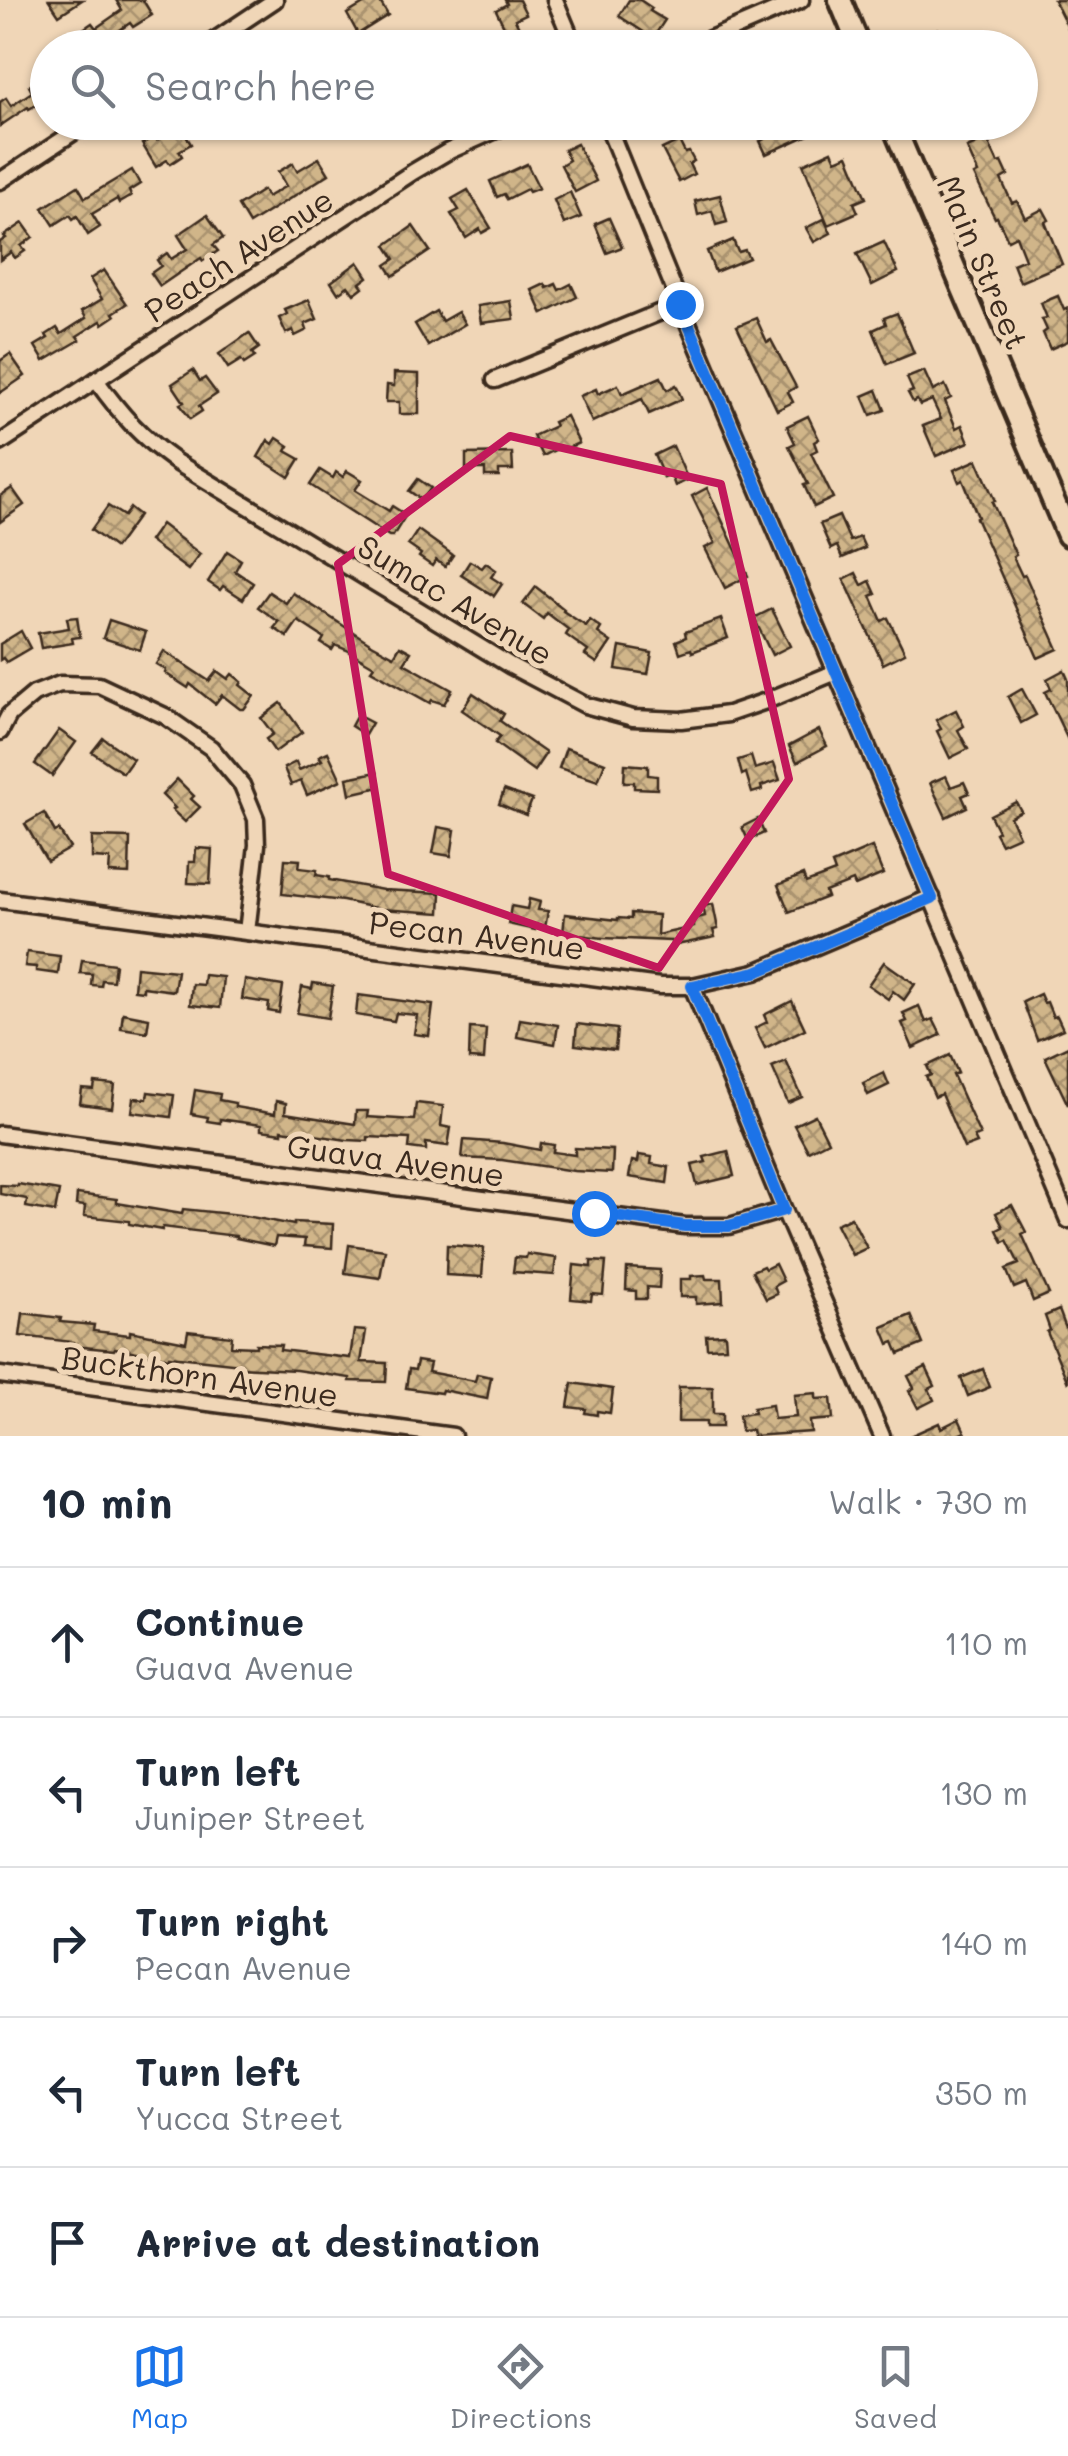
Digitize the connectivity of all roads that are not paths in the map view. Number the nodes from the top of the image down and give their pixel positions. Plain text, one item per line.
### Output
1 (275, 0) edge
2 (554, 0) edge
3 (801, 0) edge
4 (840, 0) edge
5 (230, 30) edge
6 (567, 30) edge
7 (731, 30) edge
8 (852, 30) edge
9 (62, 140) edge
10 (474, 140) edge
11 (613, 140) edge
12 (900, 140) edge
13 (0, 181) edge
14 (680, 304) junction
15 (96, 380) junction
16 (494, 380) dead end
17 (0, 443) edge
18 (1068, 536) edge
19 (836, 672) junction
20 (0, 732) edge
21 (932, 898) junction
22 (0, 900) edge
23 (247, 932) junction
24 (692, 986) junction
25 (0, 1134) edge
26 (784, 1210) junction
27 (1068, 1220) edge
28 (0, 1374) edge
29 (355, 1430) edge
30 (453, 1436) edge
31 (882, 1436) edge

1 - 5 street
2 - 6 street
3 - 7 street
4 - 8 main road
9 - 13 street
10 - 15 street, Peach Avenue
11 - 14 street
12 - 18 main road, Main Street
14 - 16 street
14 - 19 street
15 - 17 street, Peach Avenue
15 - 19 street, Sumac Avenue
19 - 21 street
20 - 23 street
21 - 24 street, Pecan Avenue
21 - 27 street
22 - 23 street, Pecan Avenue
23 - 24 street, Pecan Avenue
24 - 26 street
25 - 26 street, Guava Avenue
26 - 31 street
28 - 29 street, Buckthorn Avenue
29 - 30 street, Buckthorn Avenue

